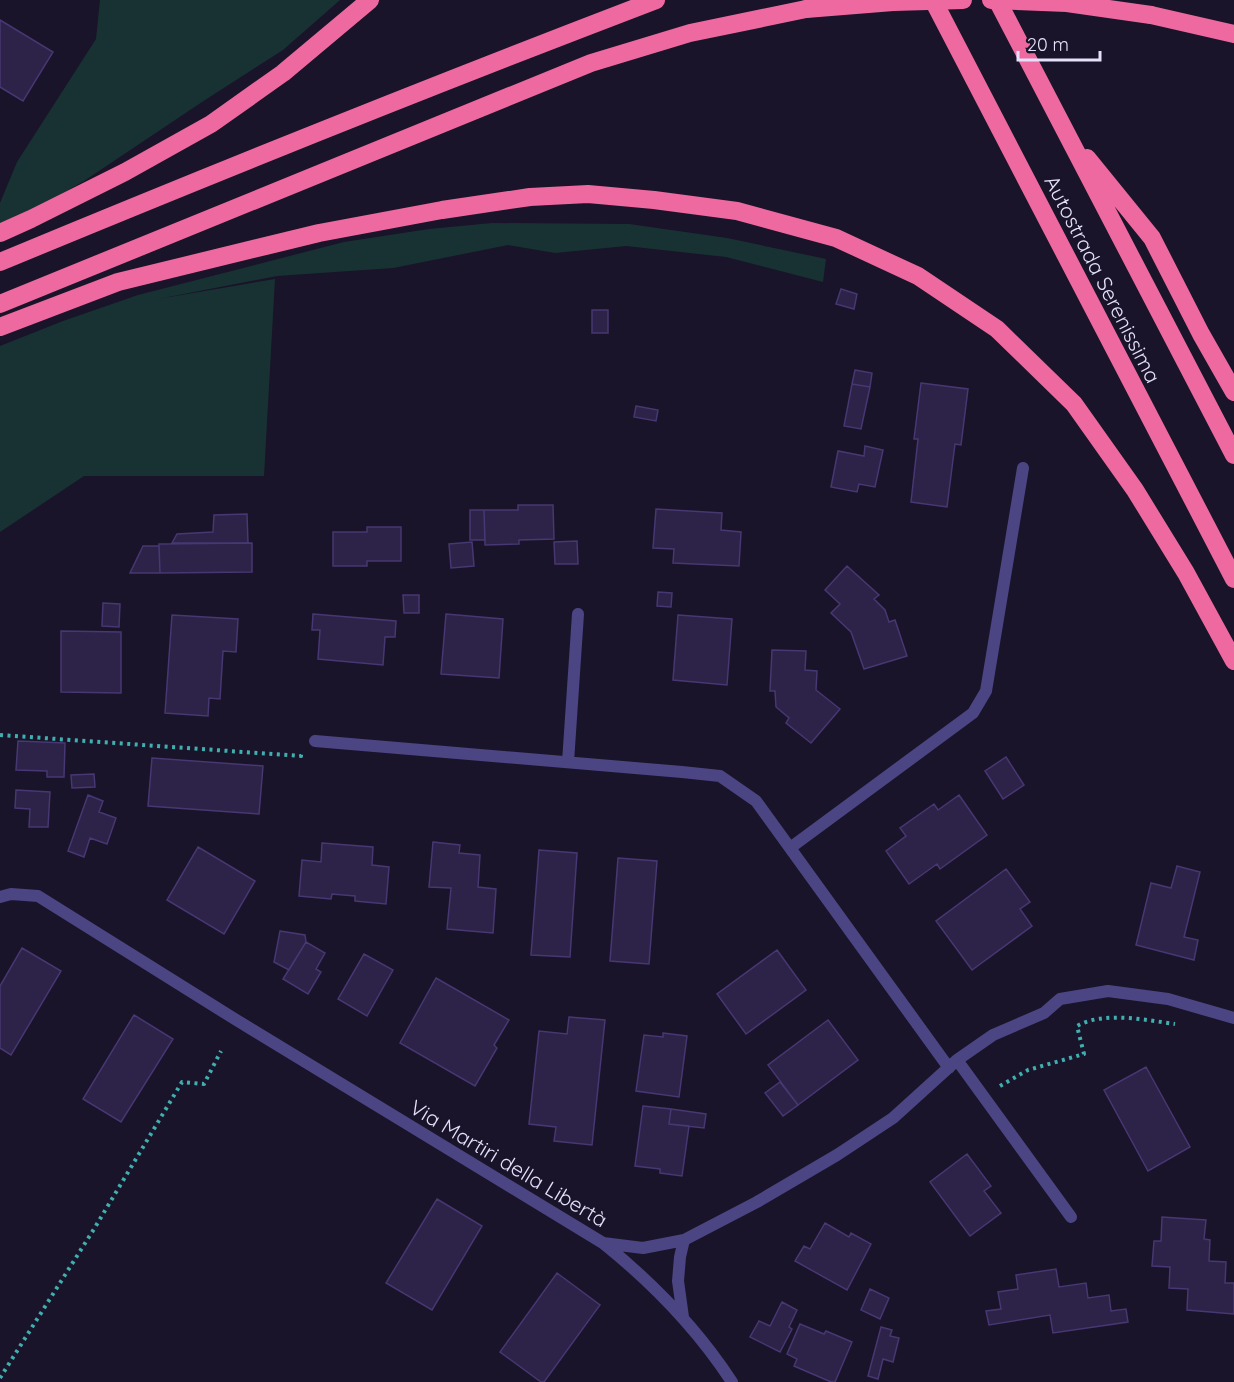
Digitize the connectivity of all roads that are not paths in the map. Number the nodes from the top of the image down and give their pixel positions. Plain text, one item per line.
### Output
1 (370, 0) edge
2 (656, 0) edge
3 (933, 0) edge
4 (963, 0) edge
5 (991, 0) edge
6 (997, 0) edge
7 (1234, 34) edge
8 (1062, 126) junction
9 (0, 233) edge
10 (0, 262) edge
11 (0, 304) edge
12 (0, 327) edge
13 (1234, 392) edge
14 (1234, 455) edge
15 (1023, 468) dead end
16 (1234, 579) edge
17 (578, 614) dead end
18 (1234, 660) edge
19 (315, 741) dead end
20 (568, 762) junction
21 (790, 848) junction
22 (0, 897) edge
23 (1234, 1018) edge
24 (953, 1064) junction
25 (1071, 1217) dead end
26 (684, 1240) junction
27 (603, 1243) junction
28 (683, 1317) junction
29 (732, 1382) edge

1 - 9 highway
2 - 10 highway
3 - 16 highway, Autostrada Serenissima
4 - 11 highway, bridge
5 - 7 highway, bridge
6 - 8 highway, Autostrada Serenissima
8 - 13 highway
8 - 14 highway, Autostrada Serenissima
12 - 18 highway
15 - 21 street
17 - 20 street
19 - 20 street
20 - 21 street
21 - 24 street
22 - 27 street, Via Martiri della Libertà
23 - 24 street, Via Martiri della Libertà
24 - 25 street
24 - 26 street, Via Martiri della Libertà
26 - 27 street, Via Martiri della Libertà
26 - 28 street
27 - 28 street
28 - 29 street

